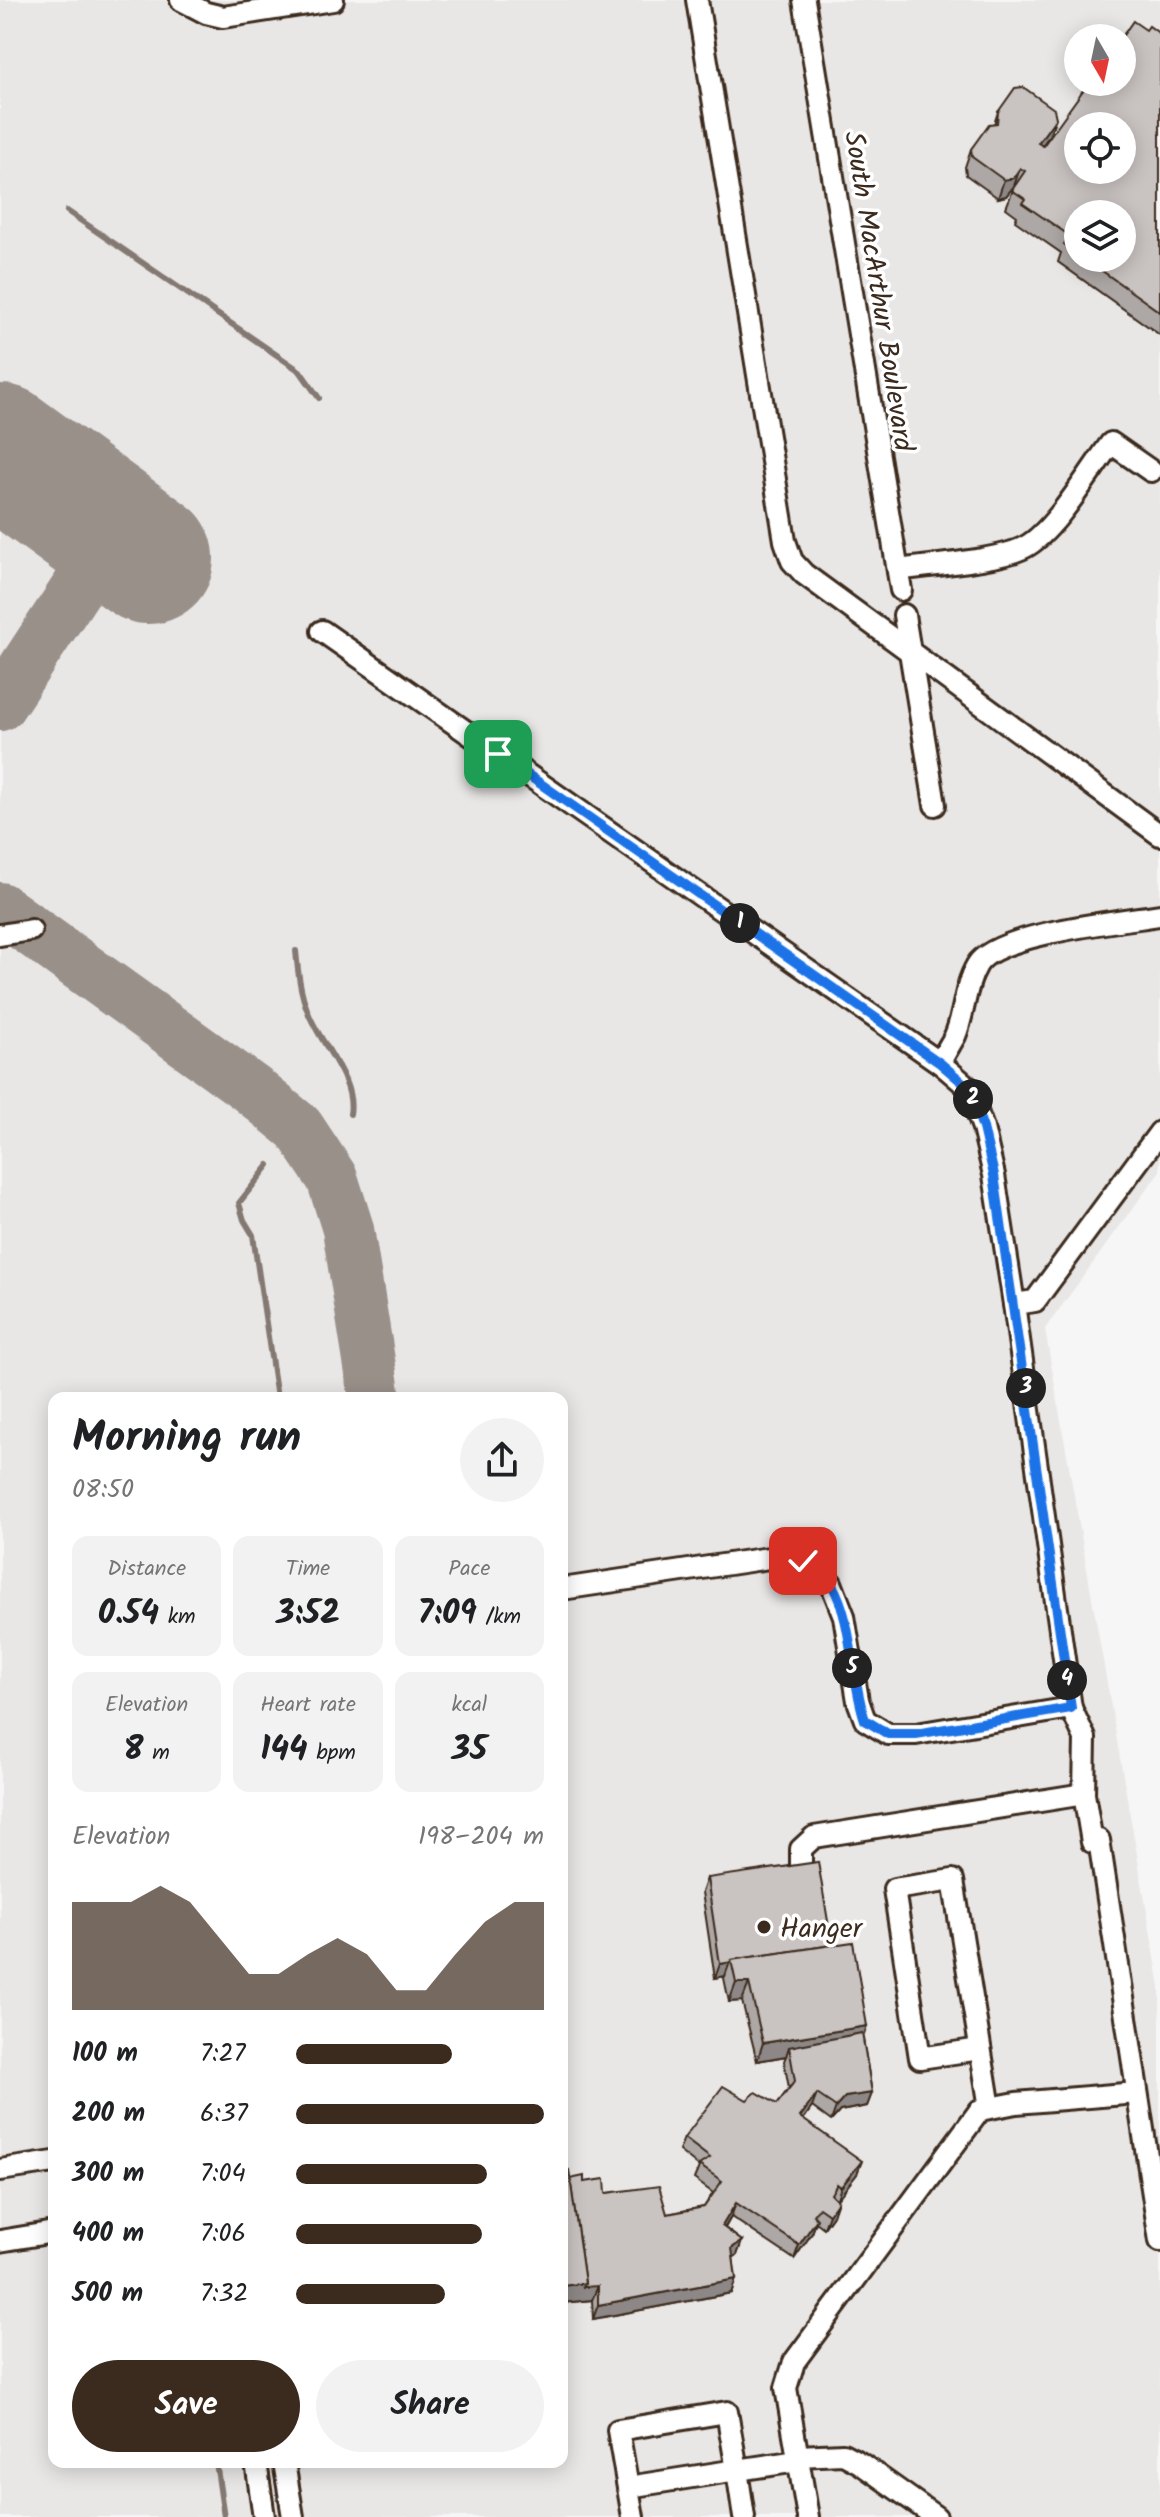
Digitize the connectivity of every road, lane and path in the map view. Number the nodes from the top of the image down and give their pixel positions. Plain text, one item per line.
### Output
1 (181, 0) edge
2 (333, 0) edge
3 (697, 0) edge
4 (804, 0) edge
5 (1151, 471) dead end
6 (898, 570) junction
7 (901, 590) dead end
8 (904, 615) dead end
9 (322, 631) dead end
10 (911, 650) junction
11 (935, 805) dead end
12 (1160, 835) edge
13 (1160, 915) edge
14 (31, 930) dead end
15 (0, 935) edge
16 (940, 1063) junction
17 (1160, 1132) edge
18 (1014, 1304) junction
19 (568, 1588) edge
20 (1071, 1708) junction
21 (1084, 1794) junction
22 (801, 1870) edge
23 (980, 2049) junction
24 (1137, 2093) junction
25 (990, 2108) junction
26 (48, 2163) edge
27 (0, 2170) edge
28 (48, 2233) edge
29 (0, 2241) edge
30 (1160, 2241) edge
31 (798, 2458) junction
32 (257, 2468) edge
33 (285, 2468) edge
34 (737, 2470) junction
35 (628, 2487) junction
36 (264, 2517) edge
37 (293, 2517) edge
38 (633, 2517) edge
39 (744, 2517) edge
40 (808, 2517) edge
41 (936, 2517) edge

1 - 2 street
3 - 10 street
4 - 6 street, South MacArthur Boulevard
5 - 6 street
6 - 7 street, South MacArthur Boulevard
8 - 10 street
9 - 16 street
10 - 11 street
10 - 12 street
13 - 16 street
14 - 15 street
16 - 18 street
17 - 18 street
18 - 20 street
19 - 20 street
20 - 21 street
21 - 22 street
21 - 24 street
23 - 23 street
23 - 25 street
24 - 25 street
24 - 30 street
25 - 31 street
26 - 27 street
28 - 29 street
31 - 34 street
31 - 40 street
31 - 41 street
32 - 36 street
33 - 37 street
34 - 35 street
34 - 35 street
34 - 39 street
35 - 38 street

